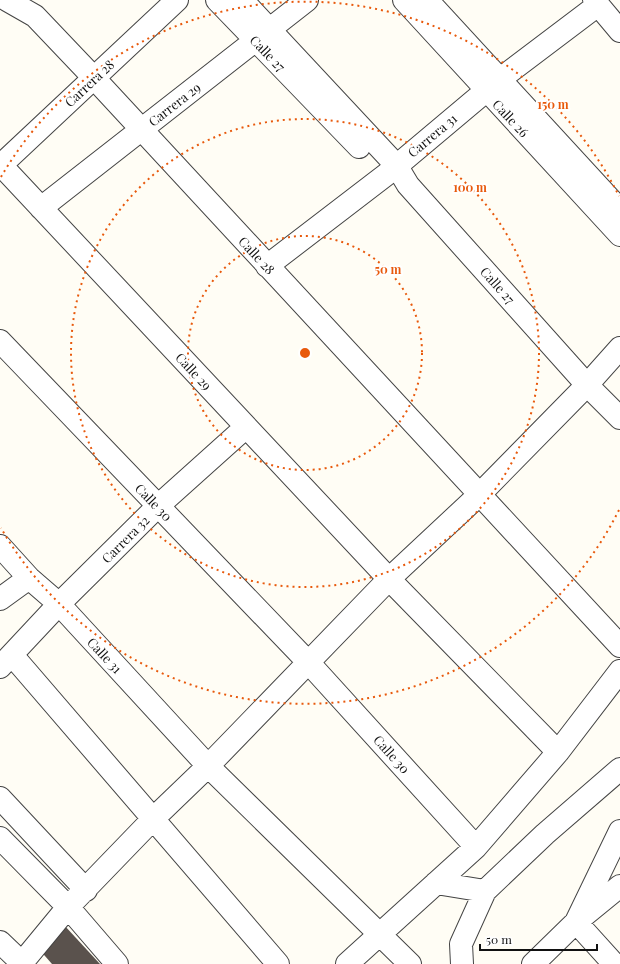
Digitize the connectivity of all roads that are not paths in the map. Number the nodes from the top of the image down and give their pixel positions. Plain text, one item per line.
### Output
1 (8, 0) edge
2 (177, 0) edge
3 (217, 0) edge
4 (242, 0) edge
5 (307, 0) edge
6 (404, 0) edge
7 (427, 0) edge
8 (596, 3) edge
9 (31, 8) edge
10 (620, 31) edge
11 (263, 35) junction
12 (94, 78) junction
13 (493, 85) junction
14 (141, 130) junction
15 (0, 165) edge
16 (391, 170) junction
17 (41, 208) junction
18 (620, 210) edge
19 (620, 235) edge
20 (267, 266) junction
21 (0, 341) edge
22 (620, 348) edge
23 (587, 385) junction
24 (620, 418) edge
25 (246, 427) junction
26 (480, 494) junction
27 (158, 506) junction
28 (0, 546) edge
29 (29, 578) junction
30 (388, 579) junction
31 (0, 600) edge
32 (59, 604) junction
33 (620, 646) edge
34 (6, 661) edge
35 (308, 662) junction
36 (620, 670) edge
37 (558, 752) junction
38 (208, 766) junction
39 (620, 769) edge
40 (0, 798) edge
41 (153, 819) junction
42 (620, 831) edge
43 (0, 838) edge
44 (476, 847) junction
45 (436, 883) junction
46 (620, 886) edge
47 (86, 890) junction
48 (486, 891) junction
49 (68, 907) junction
50 (576, 922) junction
51 (380, 936) junction
52 (0, 942) edge
53 (22, 964) edge
54 (117, 964) edge
55 (278, 964) edge
56 (347, 964) edge
57 (410, 964) edge
58 (462, 964) edge
59 (533, 964) edge
60 (614, 964) edge

1 - 9 street, Calle 28
2 - 12 street, Carrera 28
3 - 11 street, Calle 27
4 - 11 street, Calle 27
5 - 11 street, Carrera 29
6 - 13 street, Calle 26
7 - 13 street, Calle 26
8 - 10 street
8 - 13 street, Carrera 31
9 - 12 street, Calle 28
11 - 14 street, Carrera 29
11 - 16 street, Calle 27
12 - 14 street, Calle 28
12 - 15 street, Carrera 28
13 - 16 street, Carrera 31
13 - 18 street, Calle 26
13 - 19 street, Calle 26
14 - 17 street, Carrera 29
14 - 20 street, Calle 28
15 - 17 street, Calle 29
16 - 20 street, Carrera 31
16 - 23 street, Calle 27
17 - 25 street, Calle 29
20 - 26 street, Calle 28
21 - 27 street, Calle 30
22 - 23 street
23 - 24 street, Calle 27
23 - 26 street
25 - 27 street, Carrera 32
25 - 30 street, Calle 29
26 - 30 street
26 - 33 street, Calle 28
27 - 32 street, Carrera 32
27 - 35 street, Calle 30
28 - 29 street, Calle 31
29 - 31 street
29 - 32 street, Calle 31
30 - 35 street
30 - 37 street, Calle 29
32 - 34 street, Carrera 32
32 - 38 street, Calle 31
34 - 41 street
35 - 38 street
35 - 44 street, Calle 30
36 - 37 street
37 - 44 street
38 - 41 street
38 - 51 street, Calle 31
39 - 48 street
40 - 47 street
41 - 47 street
41 - 55 street
42 - 50 street
43 - 49 street
44 - 45 street
45 - 48 street
45 - 51 street
46 - 50 street
47 - 49 street
48 - 58 street
49 - 53 street
49 - 54 street
50 - 59 street
50 - 60 street
51 - 56 street
51 - 57 street, Calle 31
52 - 53 street

